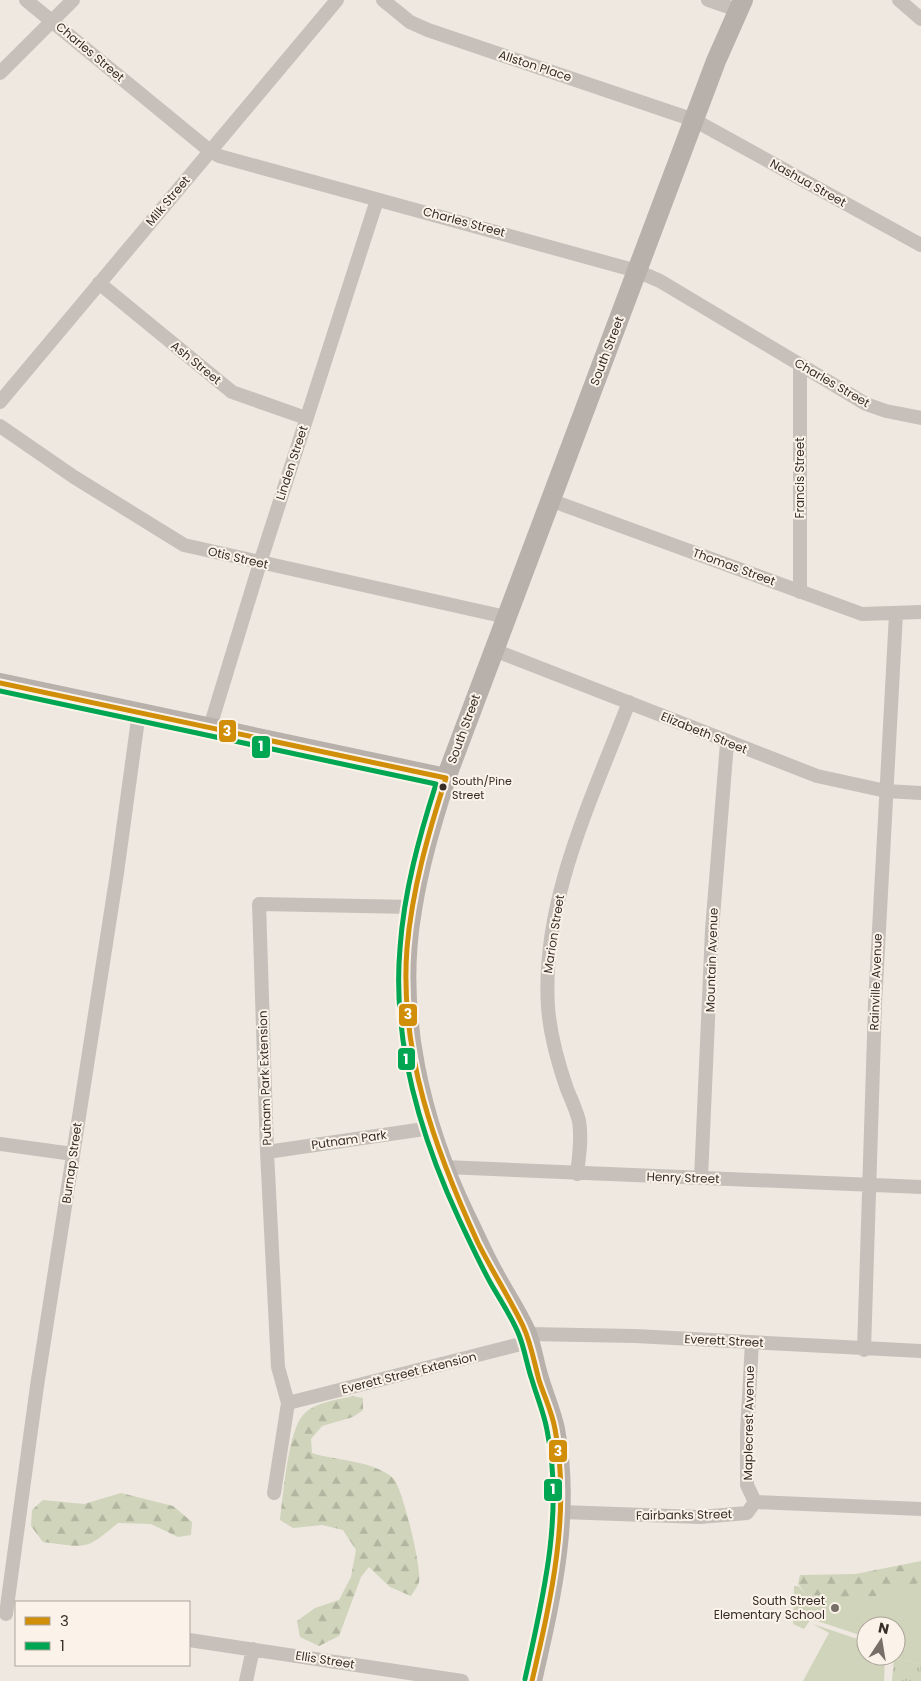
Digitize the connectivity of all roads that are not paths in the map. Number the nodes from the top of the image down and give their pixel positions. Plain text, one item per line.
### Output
1 (26, 0) edge
2 (73, 0) edge
3 (337, 0) edge
4 (383, 0) edge
5 (708, 0) edge
6 (899, 0) edge
7 (740, 5) edge
8 (921, 19) edge
9 (52, 20) junction
10 (0, 73) edge
11 (694, 120) junction
12 (210, 151) junction
13 (377, 200) junction
14 (921, 245) edge
15 (637, 271) junction
16 (99, 283) junction
17 (800, 365) junction
18 (0, 402) edge
19 (306, 418) junction
20 (921, 418) edge
21 (0, 426) edge
22 (550, 500) junction
23 (260, 563) junction
24 (800, 592) junction
25 (921, 612) edge
26 (896, 614) junction
27 (506, 617) junction
28 (494, 650) junction
29 (0, 683) edge
30 (629, 702) junction
31 (139, 712) junction
32 (210, 727) junction
33 (727, 743) junction
34 (446, 778) junction
35 (886, 791) junction
36 (921, 793) edge
37 (412, 907) junction
38 (432, 1128) junction
39 (0, 1144) edge
40 (267, 1152) junction
41 (73, 1154) junction
42 (445, 1167) junction
43 (577, 1174) junction
44 (702, 1178) junction
45 (869, 1184) junction
46 (921, 1187) edge
47 (528, 1338) junction
48 (752, 1342) junction
49 (864, 1350) junction
50 (921, 1351) edge
51 (288, 1403) junction
52 (274, 1493) dead end
53 (755, 1502) junction
54 (921, 1509) edge
55 (562, 1512) junction
56 (7, 1614) edge
57 (190, 1640) edge
58 (252, 1649) junction
59 (246, 1681) edge
60 (462, 1681) edge
61 (532, 1681) edge

1 - 9 street, Charles Street
2 - 9 street
3 - 12 street, Milk Street
4 - 11 street, Allston Place
5 - 7 street
6 - 8 street
7 - 11 main road, South Street
9 - 10 street
9 - 12 street, Charles Street
11 - 14 street, Nashua Street
11 - 15 main road, South Street
12 - 13 street, Charles Street
12 - 16 street, Milk Street
13 - 15 street, Charles Street
13 - 19 street, Linden Street
15 - 17 street, Charles Street
15 - 22 main road, South Street
16 - 18 street, Milk Street
16 - 19 street, Ash Street
17 - 20 street, Charles Street
17 - 24 street, Francis Street
19 - 23 street, Linden Street
21 - 23 street, Otis Street
22 - 24 street, Thomas Street
22 - 27 main road, South Street
23 - 27 street, Otis Street
23 - 32 street, Linden Street
24 - 26 street, Thomas Street
25 - 26 street, Thomas Street
26 - 35 street, Rainville Avenue
27 - 28 main road, South Street
28 - 30 street, Elizabeth Street
28 - 34 main road, South Street
29 - 31 main road
30 - 33 street, Elizabeth Street
30 - 43 street, Marion Street
31 - 32 main road
31 - 41 street, Burnap Street
32 - 34 main road
33 - 35 street, Elizabeth Street
33 - 44 street, Mountain Avenue
34 - 37 main road, South Street
35 - 36 street, Elizabeth Street
35 - 45 street, Rainville Avenue
37 - 38 main road, South Street
37 - 40 street, Putnam Park Extension
38 - 40 street, Putnam Park
38 - 42 main road, South Street
39 - 41 street
40 - 51 street, Putnam Park Extension
41 - 56 street, Burnap Street
42 - 43 street, Henry Street
42 - 47 main road, South Street
43 - 44 street, Henry Street
44 - 45 street, Henry Street
45 - 46 street, Henry Street
45 - 49 street, Rainville Avenue
47 - 48 street, Everett Street
47 - 51 street, Everett Street Extension
47 - 55 main road, South Street
48 - 49 street, Everett Street
48 - 53 street, Maplecrest Avenue
49 - 50 street, Everett Street
51 - 52 street
53 - 54 street
53 - 55 street, Fairbanks Street
55 - 61 main road, South Street
57 - 58 street, Ellis Street
58 - 59 street
58 - 60 street, Ellis Street

